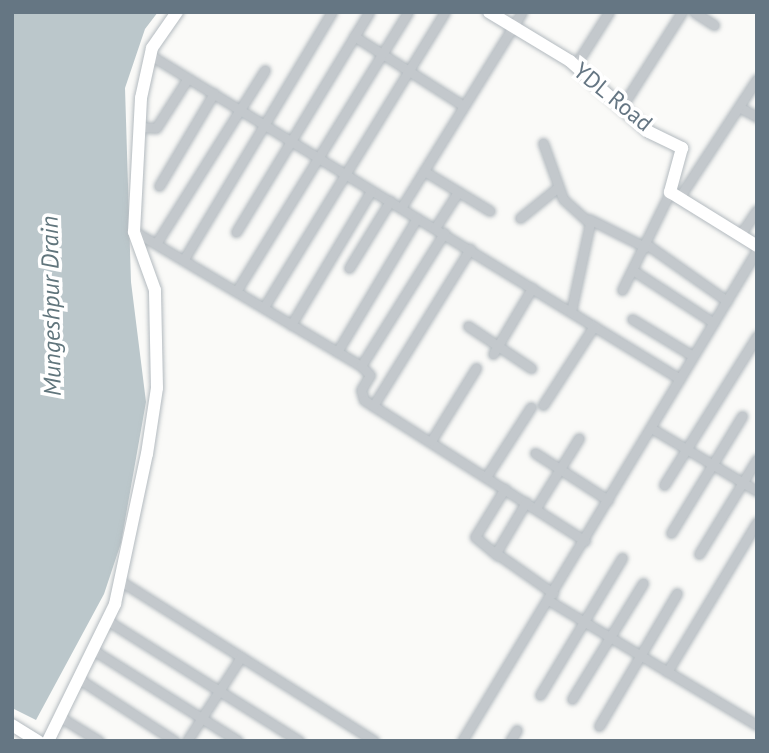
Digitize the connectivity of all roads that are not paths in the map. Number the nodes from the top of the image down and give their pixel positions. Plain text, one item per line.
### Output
1 (177, 12) edge
2 (331, 12) edge
3 (369, 12) edge
4 (408, 12) edge
5 (445, 12) edge
6 (489, 12) edge
7 (522, 12) edge
8 (609, 12) edge
9 (682, 12) edge
10 (694, 12) edge
11 (714, 25) dead end
12 (512, 27) junction
13 (354, 36) junction
14 (383, 54) junction
15 (150, 55) junction
16 (575, 66) junction
17 (265, 70) dead end
18 (409, 71) junction
19 (187, 78) junction
20 (757, 79) edge
21 (214, 93) junction
22 (464, 106) junction
23 (739, 107) junction
24 (621, 108) junction
25 (240, 109) junction
26 (757, 117) edge
27 (268, 124) junction
28 (141, 127) junction
29 (292, 140) junction
30 (543, 143) dead end
31 (320, 158) junction
32 (424, 171) junction
33 (345, 174) junction
34 (159, 186) dead end
35 (557, 188) junction
36 (372, 191) junction
37 (458, 192) junction
38 (675, 195) junction
39 (390, 201) junction
40 (401, 208) junction
41 (757, 210) edge
42 (490, 211) dead end
43 (417, 218) junction
44 (520, 218) dead end
45 (589, 219) junction
46 (435, 228) junction
47 (134, 231) junction
48 (236, 232) dead end
49 (444, 233) junction
50 (740, 235) junction
51 (157, 242) junction
52 (645, 246) junction
53 (757, 248) edge
54 (470, 249) junction
55 (184, 259) junction
56 (349, 268) dead end
57 (634, 271) junction
58 (533, 288) junction
59 (237, 290) junction
60 (622, 290) dead end
61 (727, 300) junction
62 (264, 307) junction
63 (571, 312) junction
64 (632, 319) dead end
65 (713, 323) junction
66 (291, 325) junction
67 (468, 326) dead end
68 (594, 326) junction
69 (757, 336) edge
70 (496, 350) junction
71 (337, 352) junction
72 (693, 356) junction
73 (361, 366) junction
74 (476, 368) dead end
75 (531, 368) dead end
76 (680, 379) junction
77 (544, 405) dead end
78 (373, 406) junction
79 (531, 407) dead end
80 (742, 416) dead end
81 (651, 428) junction
82 (579, 438) dead end
83 (431, 441) junction
84 (686, 449) junction
85 (535, 453) dead end
86 (757, 459) edge
87 (713, 464) junction
88 (560, 469) junction
89 (486, 477) junction
90 (743, 482) junction
91 (664, 485) dead end
92 (505, 488) junction
93 (757, 491) edge
94 (608, 500) junction
95 (526, 502) junction
96 (536, 508) junction
97 (757, 522) edge
98 (671, 533) dead end
99 (585, 541) junction
100 (699, 554) dead end
101 (498, 556) junction
102 (622, 558) dead end
103 (122, 582) junction
104 (643, 583) dead end
105 (677, 593) dead end
106 (551, 597) junction
107 (107, 621) junction
108 (583, 621) junction
109 (610, 637) junction
110 (93, 650) junction
111 (640, 655) junction
112 (241, 657) junction
113 (667, 672) junction
114 (79, 679) junction
115 (219, 691) junction
116 (540, 695) dead end
117 (572, 699) dead end
118 (60, 717) junction
119 (202, 718) junction
120 (12, 725) edge
121 (757, 725) edge
122 (599, 726) dead end
123 (517, 730) dead end
124 (284, 737) edge
125 (41, 740) edge
126 (99, 741) edge
127 (175, 741) edge
128 (187, 741) edge
129 (237, 741) edge
130 (299, 741) edge
131 (374, 741) edge
132 (463, 741) edge
133 (510, 741) edge

1 - 15 street
2 - 27 street
3 - 13 street
4 - 14 street
5 - 18 street
6 - 12 street, YDL Road
7 - 12 street
8 - 16 street
9 - 24 street
10 - 11 street
12 - 16 street, YDL Road
12 - 22 street
13 - 14 street
13 - 29 street
14 - 18 street
14 - 31 street
15 - 19 street
15 - 28 street
16 - 24 street, YDL Road
17 - 25 street
18 - 22 street
18 - 33 street
19 - 21 street
19 - 28 street
20 - 23 street
21 - 25 street
21 - 34 street
22 - 32 street
23 - 26 street
23 - 38 street
24 - 38 street, YDL Road
25 - 27 street
25 - 51 street
27 - 29 street
27 - 55 street
28 - 47 street
29 - 31 street
29 - 48 street
30 - 35 street
31 - 33 street
31 - 59 street
32 - 37 street
32 - 40 street
33 - 36 street
33 - 62 street
35 - 44 street
35 - 45 street
36 - 39 street
36 - 66 street
37 - 42 street
37 - 46 street
38 - 50 street
38 - 52 street
39 - 40 street
39 - 56 street
40 - 43 street
41 - 50 street
43 - 46 street
43 - 71 street
45 - 52 street
45 - 63 street
46 - 49 street
47 - 51 street
47 - 103 street
49 - 54 street
49 - 73 street
50 - 53 street
51 - 55 street
52 - 57 street
52 - 61 street
53 - 61 street
54 - 58 street
54 - 78 street
55 - 59 street
57 - 60 street
57 - 65 street
58 - 63 street
58 - 70 street
59 - 62 street
61 - 65 street
62 - 66 street
63 - 68 street
64 - 72 street
65 - 72 street
66 - 71 street
67 - 70 street
68 - 76 street
68 - 77 street
69 - 84 street
70 - 75 street
71 - 73 street
72 - 76 street
73 - 78 street
74 - 83 street
76 - 81 street
78 - 83 street
79 - 89 street
80 - 87 street
81 - 84 street
81 - 94 street
82 - 88 street
83 - 89 street
84 - 87 street
84 - 91 street
85 - 88 street
86 - 90 street
87 - 90 street
87 - 98 street
88 - 94 street
88 - 96 street
89 - 92 street
90 - 93 street
90 - 100 street
92 - 95 street
92 - 101 street
94 - 99 street
95 - 96 street
95 - 101 street
96 - 99 street
97 - 113 street
99 - 106 street
101 - 106 street
102 - 108 street
103 - 107 street
103 - 112 street
104 - 109 street
105 - 111 street
106 - 108 street
106 - 132 street
107 - 110 street
107 - 115 street
108 - 109 street
108 - 116 street
109 - 111 street
109 - 117 street
110 - 114 street
110 - 119 street
111 - 113 street
111 - 122 street
112 - 115 street
112 - 131 street
113 - 121 street
114 - 118 street
114 - 127 street
115 - 119 street
115 - 124 street
118 - 125 street
118 - 126 street
119 - 128 street
119 - 129 street
120 - 125 street
123 - 133 street
124 - 130 street

